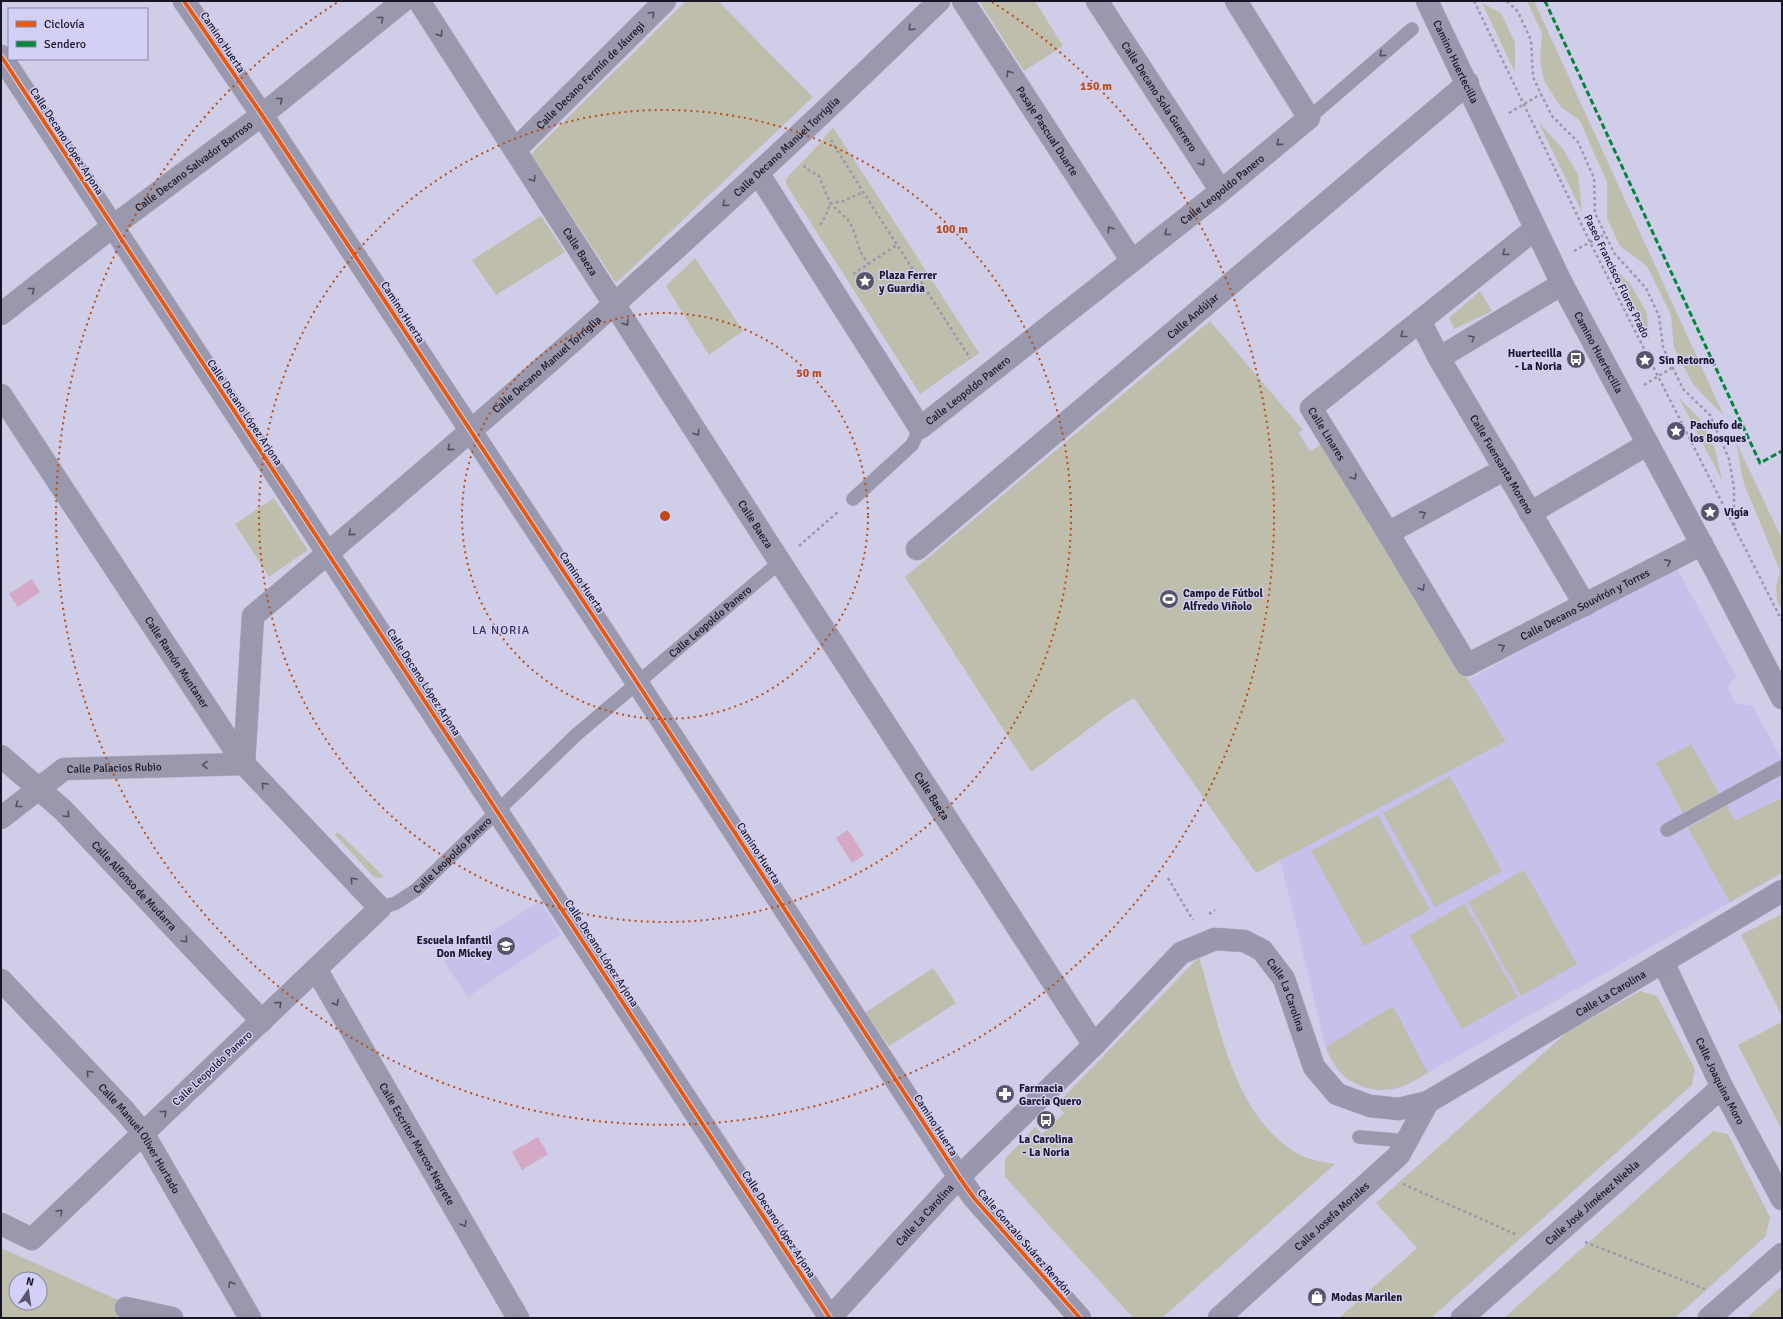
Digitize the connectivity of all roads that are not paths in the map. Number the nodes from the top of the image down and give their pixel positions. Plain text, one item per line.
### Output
1 (184, 1) edge
2 (403, 1) edge
3 (419, 1) edge
4 (665, 1) edge
5 (938, 1) edge
6 (963, 1) edge
7 (1097, 1) edge
8 (1236, 1) edge
9 (1427, 1) edge
10 (1412, 29) dead end
11 (1, 56) edge
12 (1468, 83) junction
13 (262, 115) junction
14 (1309, 118) junction
15 (515, 150) junction
16 (758, 173) junction
17 (1221, 191) junction
18 (112, 227) junction
19 (1535, 229) junction
20 (1132, 262) junction
21 (1562, 284) junction
22 (614, 305) junction
23 (1, 314) edge
24 (1420, 321) junction
25 (1439, 358) junction
26 (1, 395) edge
27 (920, 428) junction
28 (470, 430) junction
29 (1648, 444) junction
30 (1505, 469) junction
31 (853, 499) road end
32 (1530, 512) junction
33 (1388, 533) junction
34 (1702, 544) junction
35 (917, 549) dead end
36 (328, 553) junction
37 (780, 562) junction
38 (1585, 605) junction
39 (1467, 665) joint
40 (638, 684) junction
41 (1782, 698) edge
42 (1, 756) edge
43 (244, 764) junction
44 (1782, 767) edge
45 (39, 788) junction
46 (498, 811) junction
47 (1, 818) edge
48 (1667, 830) dead end
49 (1782, 891) edge
50 (380, 908) junction
51 (1663, 962) junction
52 (316, 969) junction
53 (1, 980) edge
54 (262, 1021) junction
55 (1094, 1045) junction
56 (1722, 1087) junction
57 (1428, 1102) junction
58 (143, 1133) junction
59 (1359, 1137) dead end
60 (1407, 1141) junction
61 (959, 1177) junction
62 (1782, 1199) edge
63 (1, 1224) edge
64 (1782, 1254) edge
65 (126, 1308) dead end
66 (1716, 1312) edge
67 (1069, 1314) edge
68 (172, 1318) edge
69 (250, 1318) edge
70 (518, 1318) edge
71 (830, 1318) edge
72 (1220, 1318) edge
73 (1462, 1318) edge

1 - 13 street, Camino Huerta
13 -> 2 street, Calle Decano Salvador Barroso
3 -> 15 street, Calle Baeza
15 -> 4 street, Calle Decano Fermín de Jáuregi
5 -> 16 street, Calle Decano Manuel Torriglia
20 -> 6 street, Pasaje Pascual Duarte
7 -> 17 street, Calle Decano Sola Guerrero
8 - 14 street
9 - 12 street, Camino Huertecilla
10 -> 14 lane, Calle Leopoldo Panero
11 - 18 street, Calle Decano López Arjona
12 - 19 street, Camino Huertecilla
12 - 35 street, Calle Andújar
13 - 18 street, Calle Decano Salvador Barroso
13 - 28 street, Camino Huerta
14 -> 17 street, Calle Leopoldo Panero
15 -> 22 street, Calle Baeza
16 -> 22 street, Calle Decano Manuel Torriglia
16 - 27 street
17 -> 20 street, Calle Leopoldo Panero
23 -> 18 street, Calle Decano Salvador Barroso
18 - 36 street, Calle Decano López Arjona
19 - 21 street, Camino Huertecilla
19 -> 24 street, Calle Linares
20 - 27 street, Calle Leopoldo Panero
25 -> 21 street
21 - 29 street, Camino Huertecilla
22 - 28 street, Calle Decano Manuel Torriglia
22 -> 37 street, Calle Baeza
24 - 25 street, Calle Fuensanta Moreno
24 -> 33 street, Calle Linares
25 - 30 street, Calle Fuensanta Moreno
26 - 43 street, Calle Ramón Muntaner
27 - 31 lane, Calle Leopoldo Panero
28 -> 36 street, Calle Decano Manuel Torriglia
28 - 40 street, Camino Huerta
29 - 32 street
29 - 34 street, Camino Huertecilla
30 - 32 street, Calle Fuensanta Moreno
33 -> 30 street
32 - 38 street, Calle Fuensanta Moreno
33 -> 39 street, Calle Linares
38 -> 34 street, Calle Decano Souvirón y Torres
34 - 41 street, Camino Huertecilla
36 - 43 street, Calle Decano Manuel Torriglia
36 - 46 street, Calle Decano López Arjona
37 - 40 lane, Calle Leopoldo Panero
37 - 55 street, Calle Baeza
39 -> 38 street, Calle Decano Souvirón y Torres
40 - 46 lane, Calle Leopoldo Panero
40 - 61 street, Camino Huerta
42 - 45 street, Calle Alfonso de Mudarra
43 -> 45 street, Calle Palacios Rubio
50 -> 43 street, Calle Ramón Muntaner
44 - 48 lane
45 -> 47 street, Calle Palacios Rubio
45 -> 54 street, Calle Alfonso de Mudarra
46 - 50 lane, Calle Leopoldo Panero
46 - 71 street, Calle Decano López Arjona
49 - 51 street, Calle La Carolina
50 - 52 street, Calle Leopoldo Panero
51 - 56 street, Calle Joaquina Moro
51 - 57 street, Calle La Carolina
54 -> 52 street, Calle Leopoldo Panero
52 -> 70 street, Calle Escritor Marcos Negrete
58 -> 53 street, Calle Manuel Oliver Hurtado
58 -> 54 street, Calle Leopoldo Panero
55 - 57 street, Calle La Carolina
55 - 61 street, Calle La Carolina
56 - 62 street, Calle Joaquina Moro
56 - 73 street, Calle José Jiménez Niebla
57 - 60 street, Calle Josefa Morales
63 -> 58 street, Calle Leopoldo Panero
69 -> 58 street, Calle Manuel Oliver Hurtado
59 - 60 lane
60 - 72 street, Calle Josefa Morales
61 - 67 street, Calle Gonzalo Suárez Rendón
61 - 71 street, Calle La Carolina
64 - 66 street
65 - 68 street

